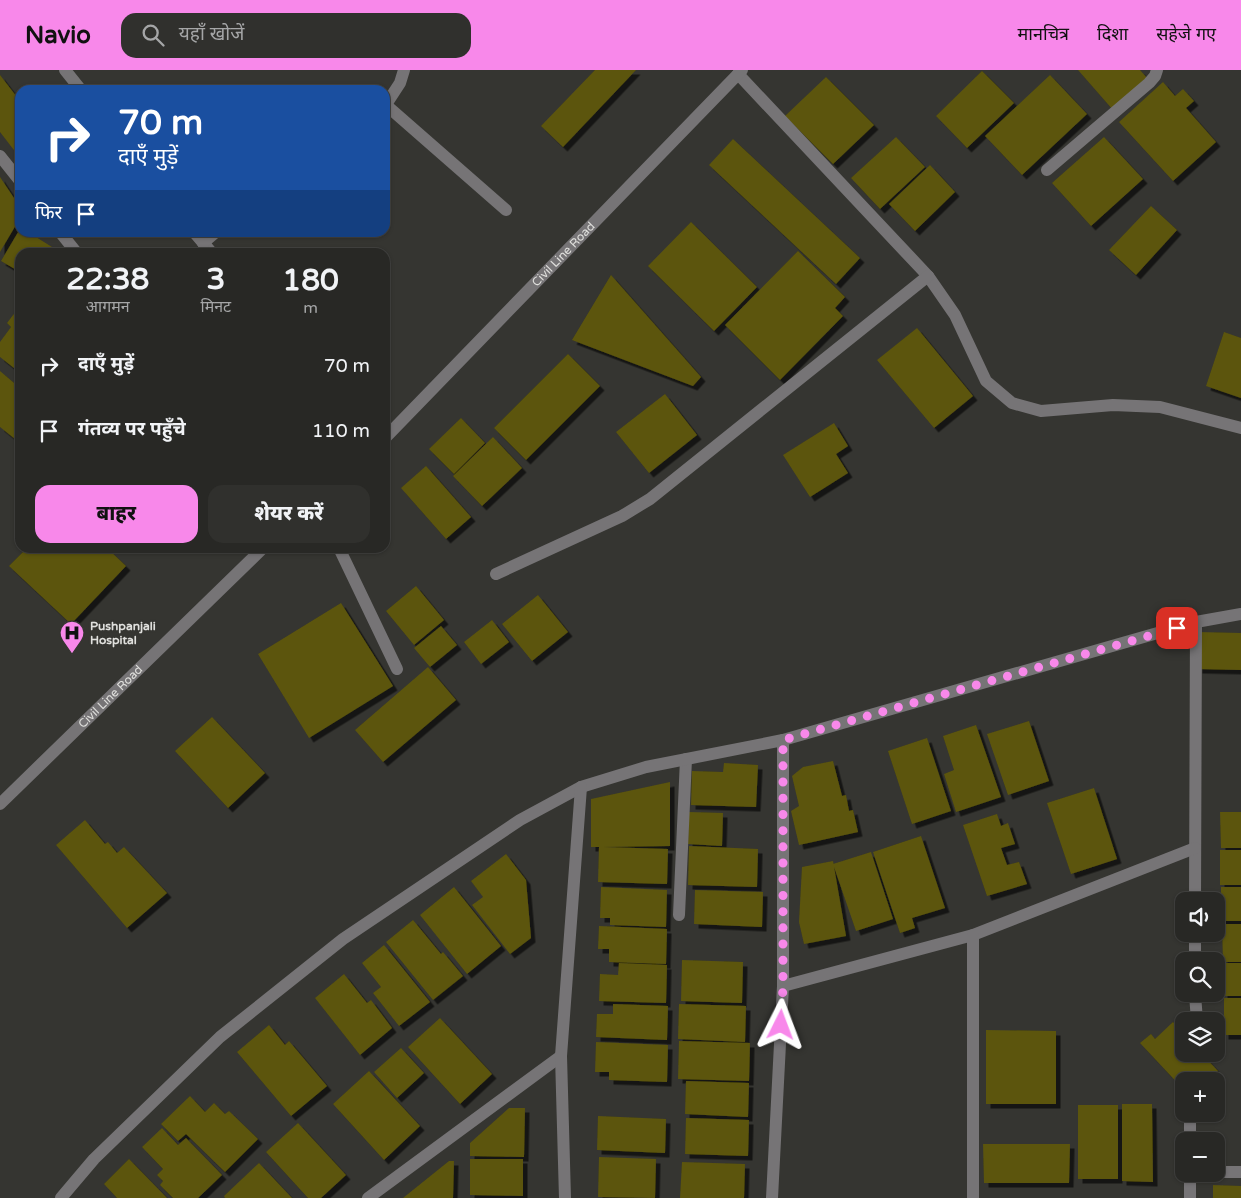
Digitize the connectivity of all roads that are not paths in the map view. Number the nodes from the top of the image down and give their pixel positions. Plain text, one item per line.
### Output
1 (65, 70) edge
2 (404, 70) edge
3 (1157, 70) edge
4 (740, 72) edge
5 (77, 85) edge
6 (390, 99) edge
7 (390, 109) edge
8 (0, 156) edge
9 (1047, 170) dead end
10 (15, 175) edge
11 (506, 210) dead end
12 (64, 237) edge
13 (73, 248) edge
14 (928, 276) junction
15 (1241, 428) edge
16 (390, 433) edge
17 (257, 553) edge
18 (341, 553) edge
19 (496, 574) dead end
20 (1241, 614) edge
21 (1196, 622) junction
22 (397, 669) dead end
23 (783, 740) junction
24 (686, 759) junction
25 (581, 787) junction
26 (0, 804) edge
27 (1195, 848) junction
28 (1195, 892) edge
29 (679, 915) dead end
30 (973, 935) junction
31 (783, 986) junction
32 (561, 1056) junction
33 (1225, 1172) edge
34 (1241, 1172) edge
35 (1190, 1182) edge
36 (369, 1197) edge
37 (61, 1198) edge
38 (565, 1198) edge
39 (772, 1198) edge
40 (973, 1198) edge
41 (1190, 1198) edge

1 - 5 street
2 - 6 street
3 - 9 street
4 - 14 street
4 - 16 street, Civil Line Road
7 - 11 street
8 - 10 street
12 - 13 street
14 - 15 street
14 - 19 street
17 - 26 street, Civil Line Road
18 - 22 street
20 - 21 street
21 - 23 street
21 - 27 street
23 - 24 street
23 - 31 street
24 - 25 street
24 - 29 street
25 - 32 street
25 - 37 street
27 - 28 street
27 - 30 street
30 - 31 street
30 - 40 street
31 - 39 street
32 - 36 street
32 - 38 street
33 - 34 street
35 - 41 street

